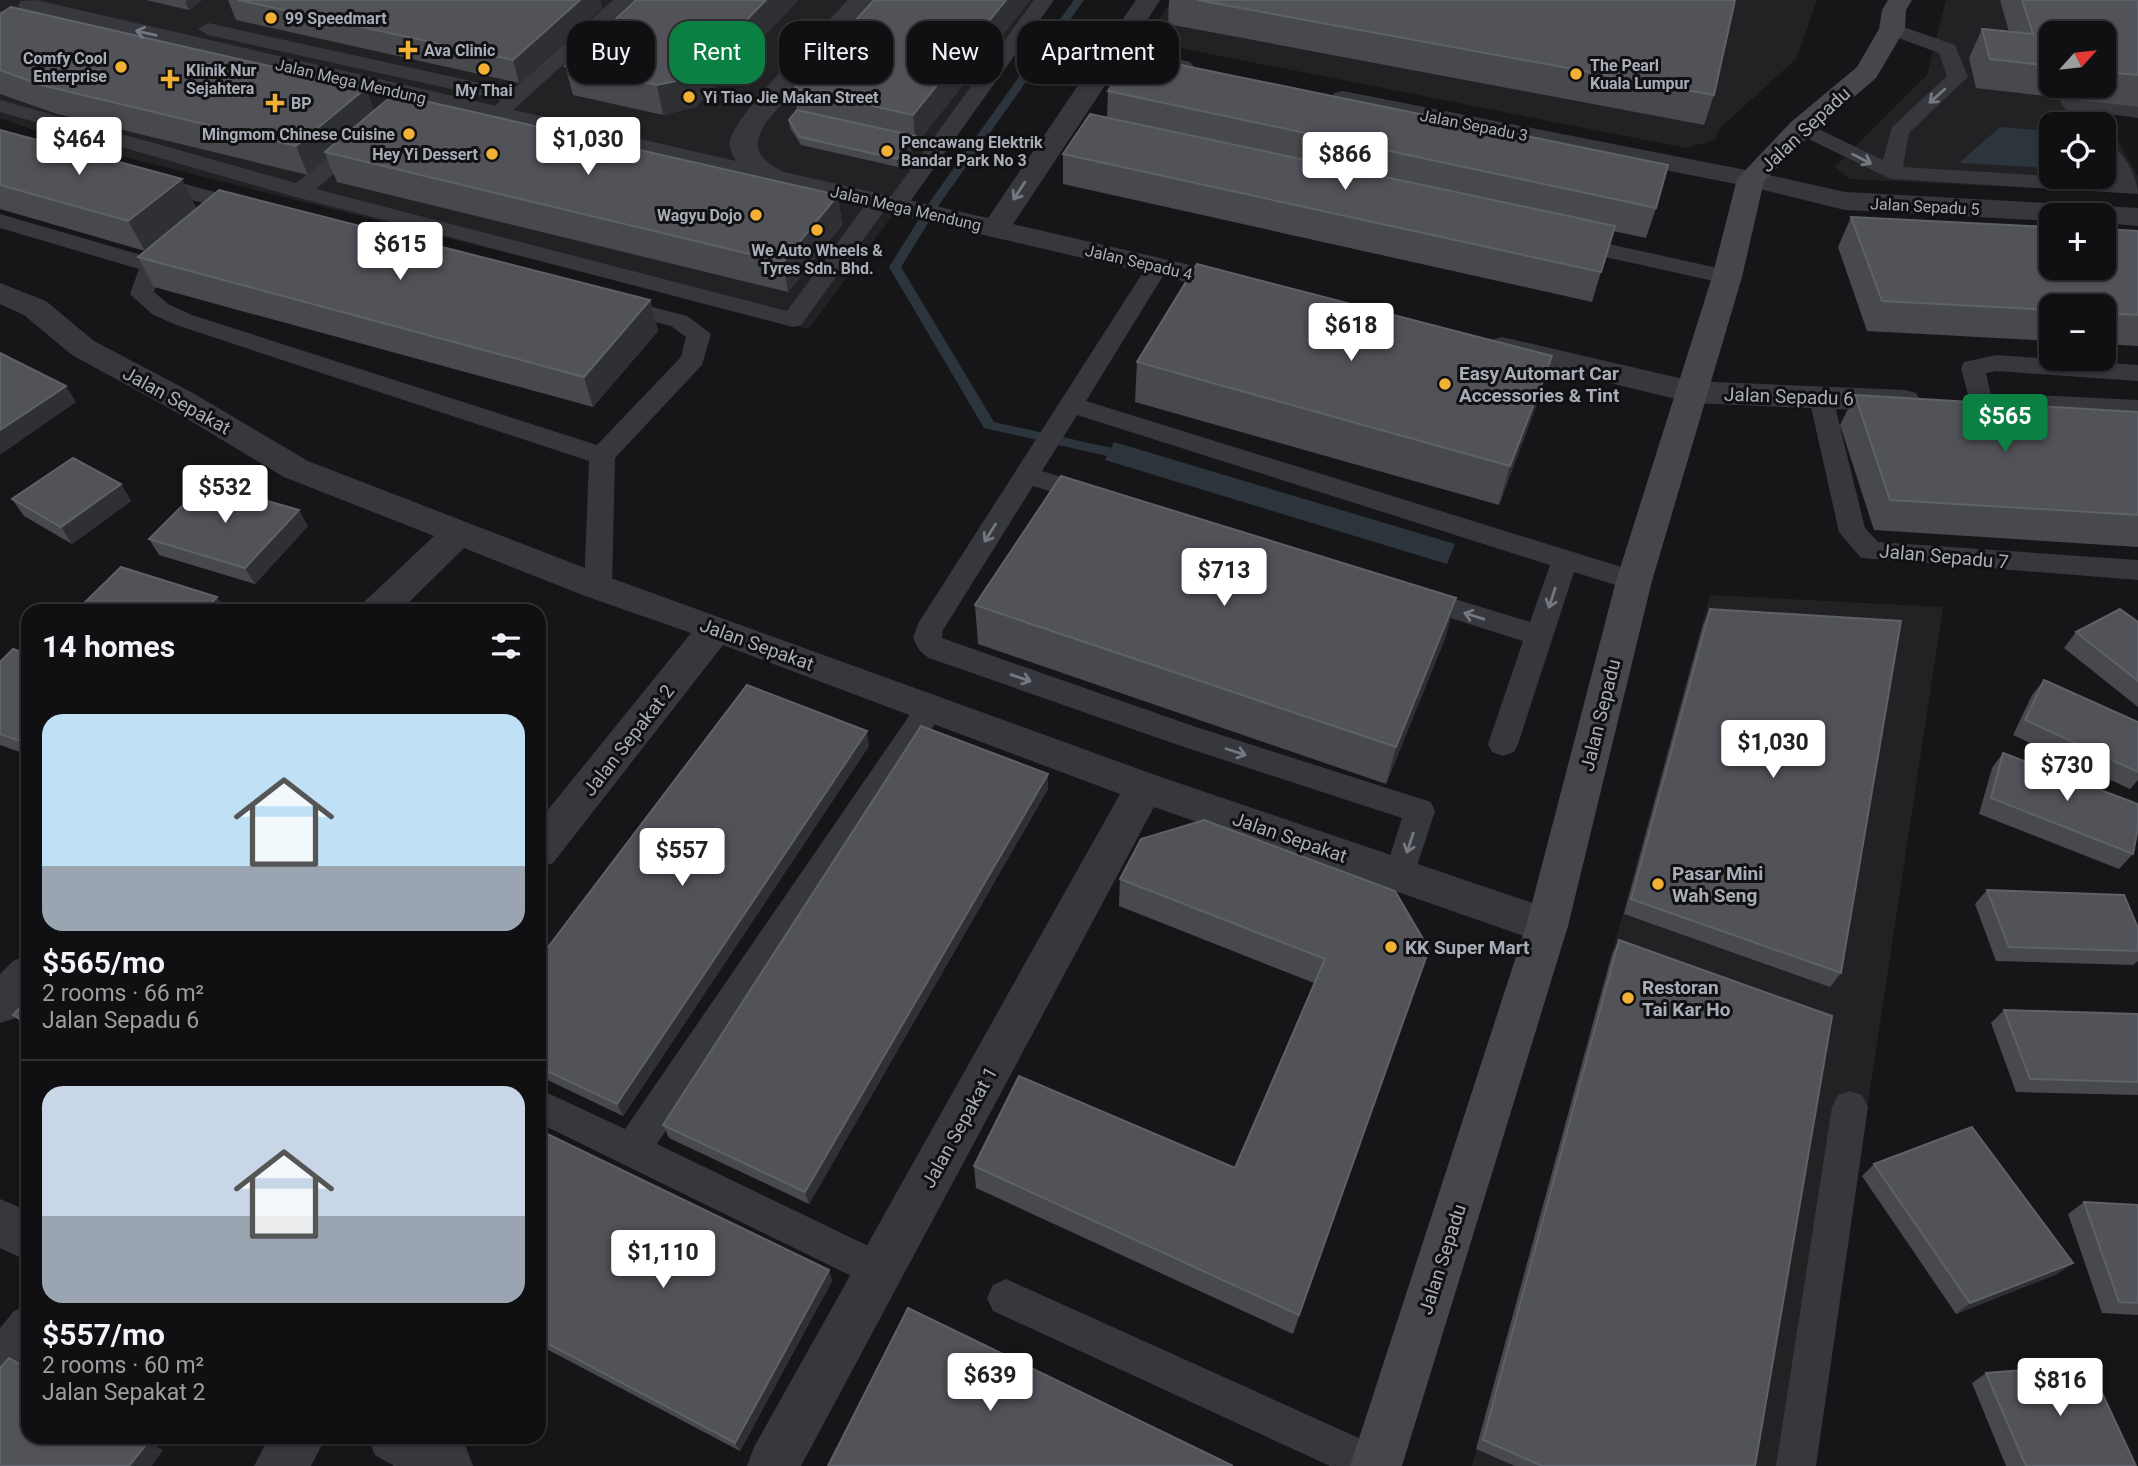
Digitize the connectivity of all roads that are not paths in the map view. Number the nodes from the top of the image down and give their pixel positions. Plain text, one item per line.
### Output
1 (624, 0) edge
2 (861, 0) edge
3 (1044, 0) edge
4 (1147, 0) edge
5 (48, 6) edge
6 (1892, 10) edge
7 (227, 14) dead end
8 (1134, 21) edge
9 (33, 26) edge
10 (198, 36) junction
11 (1179, 66) edge
12 (1208, 72) edge
13 (1092, 84) edge
14 (1314, 93) edge
15 (415, 96) junction
16 (516, 97) junction
17 (0, 106) edge
18 (2077, 112) edge
19 (2138, 112) edge
20 (394, 113) edge
21 (497, 115) junction
22 (756, 117) junction
23 (1801, 128) junction
24 (374, 131) edge
25 (1058, 131) junction
26 (1086, 137) edge
27 (642, 149) junction
28 (2116, 164) edge
29 (1891, 173) junction
30 (133, 177) edge
31 (775, 178) junction
32 (1751, 179) junction
33 (2039, 182) edge
34 (2116, 187) edge
35 (300, 191) junction
36 (226, 202) junction
37 (896, 205) junction
38 (266, 212) edge
39 (2039, 212) edge
40 (2116, 216) edge
41 (2138, 217) edge
42 (0, 220) edge
43 (987, 227) junction
44 (1550, 238) edge
45 (152, 265) junction
46 (1158, 266) junction
47 (1727, 277) junction
48 (1265, 291) edge
49 (0, 292) edge
50 (599, 300) edge
51 (1478, 342) edge
52 (2138, 373) edge
53 (1692, 392) junction
54 (1822, 398) junction
55 (1959, 403) junction
56 (2138, 411) edge
57 (1065, 414) junction
58 (602, 456) junction
59 (1032, 466) junction
60 (1118, 504) edge
61 (458, 534) junction
62 (1565, 559) junction
63 (2138, 570) edge
64 (1634, 581) junction
65 (598, 587) junction
66 (1395, 590) edge
67 (384, 604) edge
68 (716, 628) junction
69 (1539, 636) junction
70 (930, 708) junction
71 (1503, 744) dead end
72 (1144, 787) junction
73 (546, 833) edge
74 (1400, 875) junction
75 (1547, 926) junction
76 (21, 982) edge
77 (0, 1004) edge
78 (1850, 1107) dead end
79 (546, 1108) edge
80 (632, 1150) junction
81 (0, 1222) edge
82 (21, 1233) edge
83 (880, 1271) junction
84 (1006, 1298) dead end
85 (21, 1333) edge
86 (0, 1358) edge
87 (295, 1444) edge
88 (406, 1444) edge
89 (280, 1466) edge
90 (447, 1466) edge
91 (774, 1466) edge
92 (1376, 1466) edge
93 (1796, 1466) edge

1 - 16 lane
2 - 22 street, Jalan Mega Mendung
3 - 37 lane
4 - 8 street
5 - 9 lane
10 -> 5 street, Jalan Mega Mendung
6 - 23 street, Jalan Sepadu
6 -> 29 lane
7 - 10 lane
10 - 15 street, Jalan Mega Mendung
10 - 16 lane
11 - 12 street
13 - 25 street
14 - 32 street, Jalan Sepadu 3
15 - 20 lane
15 - 21 street, Jalan Mega Mendung
16 - 21 lane
17 - 35 lane
18 - 19 lane
21 - 27 street, Jalan Mega Mendung
22 - 27 street, Jalan Mega Mendung
22 - 31 street, Jalan Mega Mendung
23 -> 29 lane
23 - 32 street, Jalan Sepadu
24 - 35 lane
25 - 26 lane
25 -> 43 street
27 - 31 street, Jalan Mega Mendung
28 - 34 lane
29 - 33 lane
30 - 36 lane
31 - 37 street, Jalan Mega Mendung
32 - 39 street, Jalan Sepadu 5
32 - 47 street, Jalan Sepadu
35 - 37 lane
36 - 38 lane
36 - 45 lane
37 - 43 street, Jalan Mega Mendung
40 - 41 street, Jalan Sepadu 5
42 - 45 lane
43 - 46 street, Jalan Sepadu 4
44 - 47 lane
45 - 58 lane
46 - 48 street, Jalan Sepadu 4
46 - 57 lane
47 - 53 street, Jalan Sepadu
49 - 61 street, Jalan Sepakat
50 - 58 lane
51 - 53 street
52 - 55 lane
53 - 54 street, Jalan Sepadu 6
53 - 64 street, Jalan Sepadu
54 - 55 street, Jalan Sepadu 6
54 - 63 lane, Jalan Sepadu 7
55 - 56 street, Jalan Sepadu 6
57 - 59 lane
57 - 62 lane
58 - 65 lane
59 - 60 lane
59 -> 74 lane
61 - 65 street, Jalan Sepakat
61 - 67 street
62 - 64 lane
62 -> 69 lane
64 - 75 street, Jalan Sepadu
65 - 68 street, Jalan Sepakat
69 -> 66 lane
68 - 70 street, Jalan Sepakat
68 - 73 street, Jalan Sepakat 2
69 - 71 lane
70 - 72 street, Jalan Sepakat
70 - 80 lane
72 - 74 street, Jalan Sepakat
72 - 83 street, Jalan Sepakat 1
74 - 75 street, Jalan Sepakat
75 - 92 street, Jalan Sepadu
76 - 77 street
78 - 93 lane
79 - 80 lane
80 - 83 lane
81 - 82 street
83 - 91 street, Jalan Sepakat 1
84 - 92 lane
85 - 86 lane
87 - 89 street
88 - 90 street

